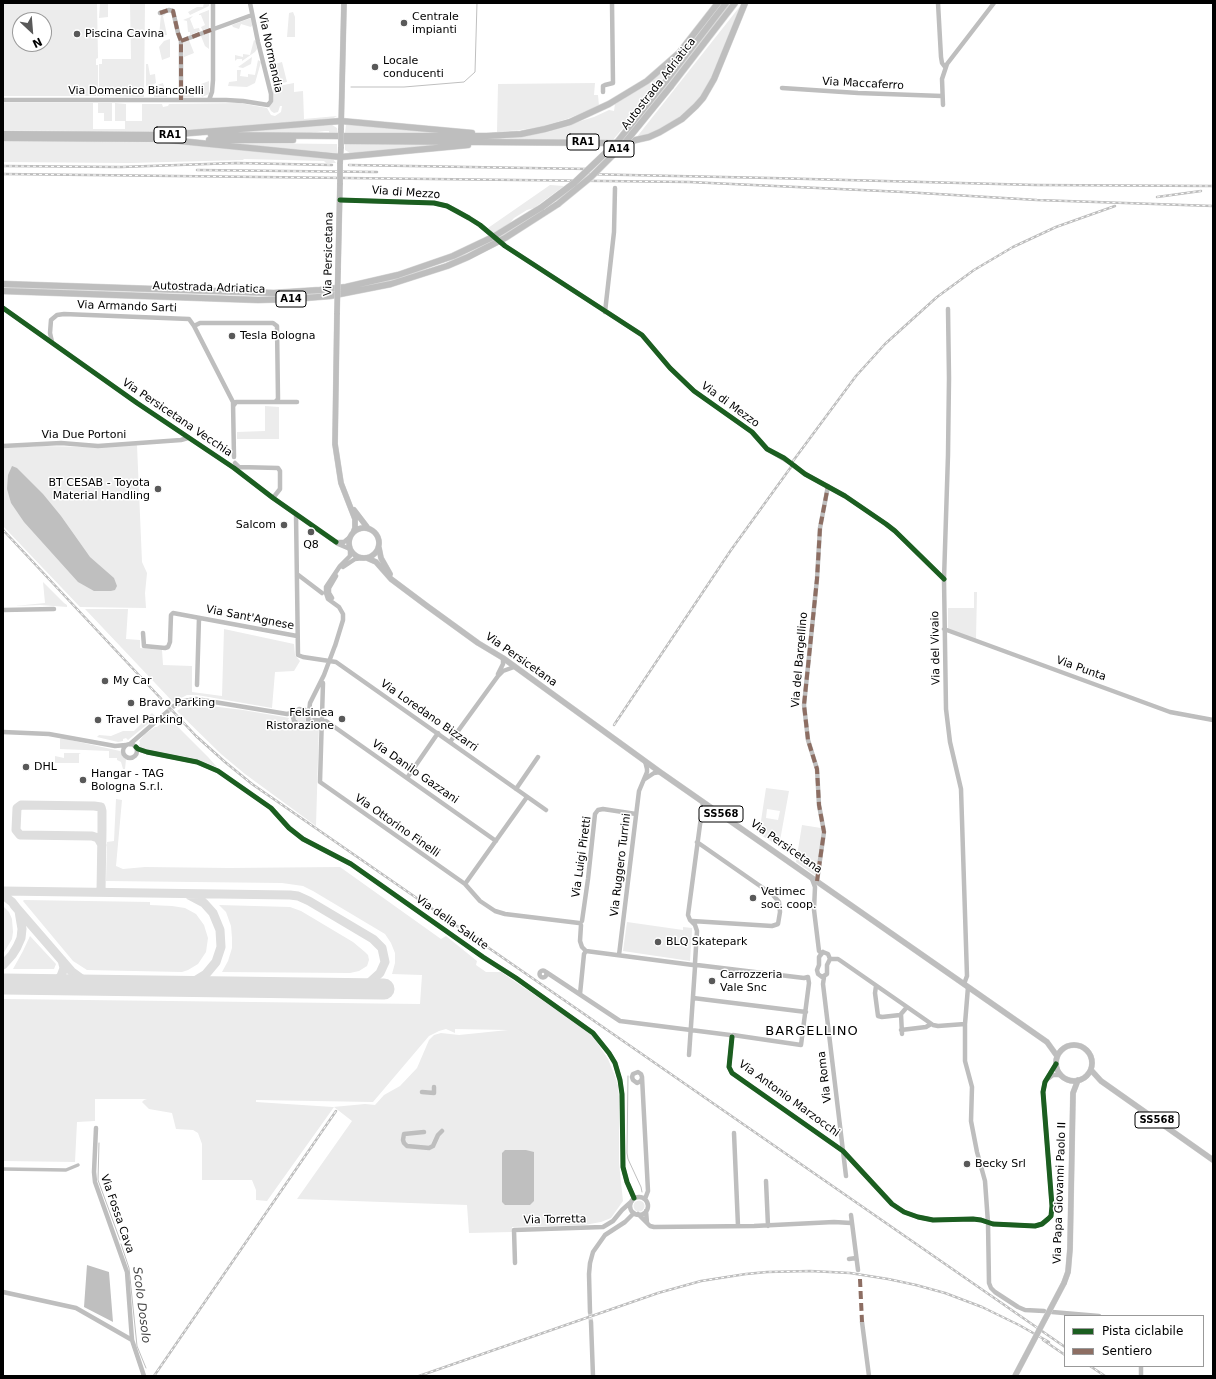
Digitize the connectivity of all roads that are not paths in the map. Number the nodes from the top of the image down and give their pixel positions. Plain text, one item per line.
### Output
1 (213, 3) edge
2 (250, 3) edge
3 (344, 3) edge
4 (612, 3) edge
5 (717, 3) edge
6 (726, 3) edge
7 (735, 3) edge
8 (745, 3) edge
9 (749, 3) edge
10 (938, 3) edge
11 (994, 3) edge
12 (160, 12) dead end
13 (252, 15) junction
14 (213, 29) junction
15 (181, 41) junction
16 (728, 46) junction
17 (945, 67) junction
18 (213, 80) junction
19 (782, 88) dead end
20 (603, 92) dead end
21 (942, 96) junction
22 (3, 100) edge
23 (181, 100) junction
24 (209, 100) junction
25 (216, 100) junction
26 (268, 105) joint
27 (943, 105) dead end
28 (341, 120) junction
29 (3, 134) edge
30 (516, 134) junction
31 (165, 135) junction
32 (3, 138) edge
33 (159, 139) junction
34 (528, 142) junction
35 (341, 157) junction
36 (615, 188) dead end
37 (340, 200) junction
38 (487, 232) tunnel mouth
39 (505, 246) tunnel mouth
40 (3, 284) edge
41 (3, 291) edge
42 (3, 308) edge
43 (948, 309) dead end
44 (605, 312) junction
45 (194, 326) junction
46 (50, 334) junction
47 (46, 338) junction
48 (52, 342) junction
49 (277, 400) junction
50 (297, 402) dead end
51 (234, 406) junction
52 (188, 438) junction
53 (3, 446) edge
54 (234, 457) junction
55 (227, 464) junction
56 (234, 466) junction
57 (828, 486) junction
58 (273, 498) junction
59 (350, 503) junction
60 (296, 514) junction
61 (367, 527) junction
62 (351, 535) junction
63 (338, 543) junction
64 (379, 548) junction
65 (350, 549) junction
66 (365, 558) junction
67 (297, 574) junction
68 (944, 579) junction
69 (397, 584) junction
70 (322, 593) dead end
71 (54, 609) dead end
72 (3, 610) edge
73 (199, 618) junction
74 (944, 629) junction
75 (143, 633) dead end
76 (297, 636) junction
77 (335, 646) junction
78 (503, 658) junction
79 (330, 661) junction
80 (514, 667) junction
81 (498, 676) junction
82 (323, 683) dead end
83 (197, 685) dead end
84 (310, 703) junction
85 (174, 706) tunnel mouth
86 (301, 709) junction
87 (168, 712) tunnel mouth
88 (295, 712) junction
89 (309, 713) junction
90 (286, 714) junction
91 (316, 719) junction
92 (323, 720) junction
93 (1213, 720) edge
94 (294, 721) junction
95 (308, 721) junction
96 (3, 732) edge
97 (438, 733) junction
98 (450, 742) junction
99 (132, 745) junction
100 (115, 746) junction
101 (147, 752) junction
102 (123, 753) junction
103 (136, 754) junction
104 (538, 757) dead end
105 (645, 761) junction
106 (660, 772) junction
107 (407, 778) junction
108 (645, 779) junction
109 (516, 789) junction
110 (527, 797) junction
111 (703, 802) junction
112 (546, 810) dead end
113 (636, 814) junction
114 (496, 841) junction
115 (697, 842) junction
116 (814, 880) junction
117 (465, 884) junction
118 (826, 888) junction
119 (815, 895) junction
120 (692, 921) junction
121 (580, 923) junction
122 (586, 951) junction
123 (821, 953) junction
124 (619, 955) junction
125 (830, 959) junction
126 (695, 965) junction
127 (546, 972) dead end
128 (817, 972) junction
129 (808, 977) junction
130 (824, 977) junction
131 (876, 986) junction
132 (966, 986) junction
133 (580, 994) junction
134 (693, 998) junction
135 (907, 1007) junction
136 (806, 1012) junction
137 (900, 1015) junction
138 (931, 1024) junction
139 (965, 1024) junction
140 (691, 1030) junction
141 (732, 1036) junction
142 (1047, 1042) junction
143 (1066, 1046) junction
144 (689, 1055) dead end
145 (1057, 1056) junction
146 (1056, 1064) junction
147 (1091, 1070) junction
148 (1061, 1075) junction
149 (1086, 1077) junction
150 (642, 1078) junction
151 (1048, 1079) junction
152 (1069, 1080) junction
153 (1078, 1080) junction
154 (1101, 1081) junction
155 (638, 1082) junction
156 (434, 1087) dead end
157 (643, 1087) junction
158 (422, 1092) dead end
159 (1074, 1093) junction
160 (96, 1128) dead end
161 (442, 1131) dead end
162 (424, 1132) dead end
163 (734, 1134) dead end
164 (843, 1150) junction
165 (1213, 1160) edge
166 (846, 1176) dead end
167 (766, 1182) dead end
168 (645, 1199) junction
169 (633, 1200) junction
170 (622, 1210) junction
171 (634, 1212) junction
172 (646, 1212) junction
173 (850, 1214) dead end
174 (647, 1223) junction
175 (851, 1223) junction
176 (988, 1223) junction
177 (738, 1226) junction
178 (768, 1226) junction
179 (856, 1258) junction
180 (849, 1259) dead end
181 (515, 1263) dead end
182 (858, 1270) dead end
183 (3, 1292) edge
184 (1044, 1311) dead end
185 (590, 1312) tunnel mouth
186 (1052, 1312) dead end
187 (1087, 1315) edge
188 (591, 1322) tunnel mouth
189 (862, 1322) dead end
190 (132, 1340) junction
191 (144, 1376) edge
192 (593, 1376) edge
193 (869, 1376) edge
194 (1015, 1376) edge

1 - 14 street
2 - 13 street, Via Normandia
3 - 28 main road, Via Persicetana
4 - 20 street
5 - 30 highway, RA1
6 - 40 highway, Autostrada Adriatica / A14, bridge
7 - 41 highway, Autostrada Adriatica / A14, bridge
8 - 16 highway, RA1
9 - 16 highway
10 - 17 street
11 - 17 street
12 - 15 street
13 - 14 street
13 - 26 street, Via Normandia
14 - 15 street
14 - 18 street
15 - 23 street
16 - 34 highway, RA1
17 - 21 street
18 - 24 street
18 - 25 street
19 - 21 street, Via Maccaferro
21 - 27 street
22 - 23 street, Via Domenico Biancolelli
23 - 24 street, Via Domenico Biancolelli
24 - 25 street, Via Domenico Biancolelli
25 - 26 street, Via Domenico Biancolelli
28 - 30 highway
28 - 31 highway
28 - 35 main road, Via Persicetana, bridge
29 - 31 highway, RA1
30 - 34 highway, RA1
31 - 33 highway, RA1
32 - 33 highway, RA1
33 - 35 highway
34 - 35 highway
35 - 37 main road, Via Persicetana, bridge
36 - 44 street
37 - 38 street, Via di Mezzo
37 - 59 main road, Via Persicetana, bridge
39 - 44 street, Via di Mezzo
42 - 47 street, Via Persicetana Vecchia
43 - 68 street, Via del Vivaio
44 - 57 street, Via di Mezzo, bridge
45 - 46 street, Via Armando Sarti
45 - 49 street
45 - 51 street
46 - 47 street, Via Armando Sarti
46 - 48 street
47 - 48 street, Via Persicetana Vecchia
48 - 52 street, Via Persicetana Vecchia
49 - 50 street
49 - 51 street
51 - 54 street
52 - 53 street, Via Due Portoni
52 - 55 street, Via Persicetana Vecchia
54 - 55 street
54 - 56 street
55 - 56 street, Via Persicetana Vecchia
56 - 58 street, Via Persicetana Vecchia
56 - 58 street
57 - 68 street, Via di Mezzo
57 - 116 street, Via del Bargellino
58 - 60 street, Via Persicetana Vecchia
59 - 61 main road, Via Persicetana
59 - 62 main road, Via Persicetana
60 - 63 street, Via Persicetana Vecchia
60 - 67 street
61 - 62 main road
61 - 64 main road
62 - 63 street
62 - 65 main road
63 - 65 street, Via Persicetana Vecchia
64 - 66 main road
64 - 69 main road, Via Persicetana / SS568
65 - 66 main road
65 - 77 street
66 - 69 main road, Via Persicetana / SS568
66 - 77 street
67 - 70 street
67 - 76 street
68 - 74 street, Via del Vivaio
69 - 78 main road, Via Persicetana / SS568
71 - 72 street
73 - 75 street, Via Sant'Agnese
73 - 76 street, Via Sant'Agnese
73 - 83 street, Via Sant'Agnese
74 - 93 street, Via Punta
74 - 132 street, Via del Vivaio
76 - 79 street, Via Loredano Bizzarri
77 - 79 street
78 - 80 main road, Via Persicetana / SS568
78 - 81 street
79 - 84 street
79 - 97 street, Via Loredano Bizzarri
80 - 81 street
80 - 105 main road, Via Persicetana / SS568
81 - 98 street
82 - 92 street
84 - 86 street
84 - 89 street
85 - 90 street
86 - 88 street
86 - 89 street
87 - 99 street
88 - 90 street
88 - 94 street
89 - 91 street
89 - 95 street
90 - 94 street
91 - 92 street
91 - 95 street
92 - 107 street, Via Danilo Gazzani
92 - 117 street, Via Ottorino Finelli
94 - 95 street
96 - 100 street, Via della Salute
97 - 98 street, Via Loredano Bizzarri
97 - 107 street
98 - 109 street, Via Loredano Bizzarri
99 - 100 street, Via della Salute
99 - 101 street, Via della Salute
99 - 102 street
99 - 103 street
100 - 102 street
101 - 103 street, Via della Salute
101 - 169 street, Via della Salute
102 - 103 street
104 - 109 street
105 - 106 main road, Via Persicetana / SS568
105 - 108 street, Via Ruggero Turrini
106 - 108 street
106 - 111 main road, Via Persicetana / SS568
107 - 114 street, Via Danilo Gazzani
108 - 113 street, Via Ruggero Turrini
109 - 110 street, Via Loredano Bizzarri
110 - 112 street, Via Loredano Bizzarri
110 - 114 street
111 - 115 street
111 - 116 main road, Via Persicetana / SS568
113 - 121 street, Via Luigi Piretti
113 - 124 street, Via Ruggero Turrini
114 - 117 street
115 - 120 street
115 - 120 street
116 - 118 main road, Via Persicetana / SS568
116 - 119 street, Via del Bargellino
117 - 121 street, Via Ottorino Finelli
118 - 119 street
118 - 132 main road, Via Persicetana / SS568
119 - 123 street
120 - 126 street
121 - 122 street, Via Luigi Piretti
122 - 124 street
122 - 133 street
123 - 125 street
123 - 128 street
124 - 126 street
125 - 130 street
125 - 131 street
126 - 129 street
126 - 134 street
127 - 133 street
128 - 129 street
128 - 130 street
129 - 136 street
130 - 164 street, Via Roma
131 - 135 street
131 - 137 street
132 - 139 street, Via del Vivaio
132 - 142 main road, Via Persicetana / SS568
133 - 140 street
134 - 136 street
134 - 140 street
135 - 137 street
135 - 138 street
136 - 141 street
137 - 138 street
138 - 139 street
139 - 176 street, Via del Vivaio
140 - 141 street
140 - 144 street
141 - 164 street, Via Antonio Marzocchi
142 - 143 main road, Via Persicetana / SS568
142 - 145 main road, Via Persicetana / SS568
143 - 145 main road
143 - 147 main road, SS568
145 - 146 main road
146 - 148 main road
146 - 151 street
147 - 149 main road
147 - 154 main road, SS568
148 - 151 street
148 - 152 main road
149 - 153 main road
149 - 154 main road, SS568
150 - 155 street
150 - 155 street
150 - 157 street
151 - 176 street
152 - 153 main road
152 - 159 main road
153 - 159 main road
154 - 165 main road, SS568
155 - 157 street
156 - 158 street
157 - 168 street
159 - 194 main road, Via Papa Giovanni Paolo II, bridge
160 - 190 street, Via Fossa Cava
161 - 162 street
163 - 177 street
164 - 166 street, Via Roma
164 - 176 street
167 - 178 street
168 - 169 street
168 - 172 street
169 - 170 street, Via Torretta
169 - 171 street, Via della Salute
170 - 171 street
170 - 181 street, Via Torretta
171 - 172 street
171 - 174 street
171 - 185 street
172 - 174 street
173 - 175 street
174 - 177 street
175 - 178 street
175 - 179 street
176 - 184 street, Via del Vivaio
177 - 178 street
179 - 180 street
179 - 182 street
183 - 190 street
186 - 187 street
188 - 192 street
189 - 193 street
190 - 191 street, Via Fossa Cava

